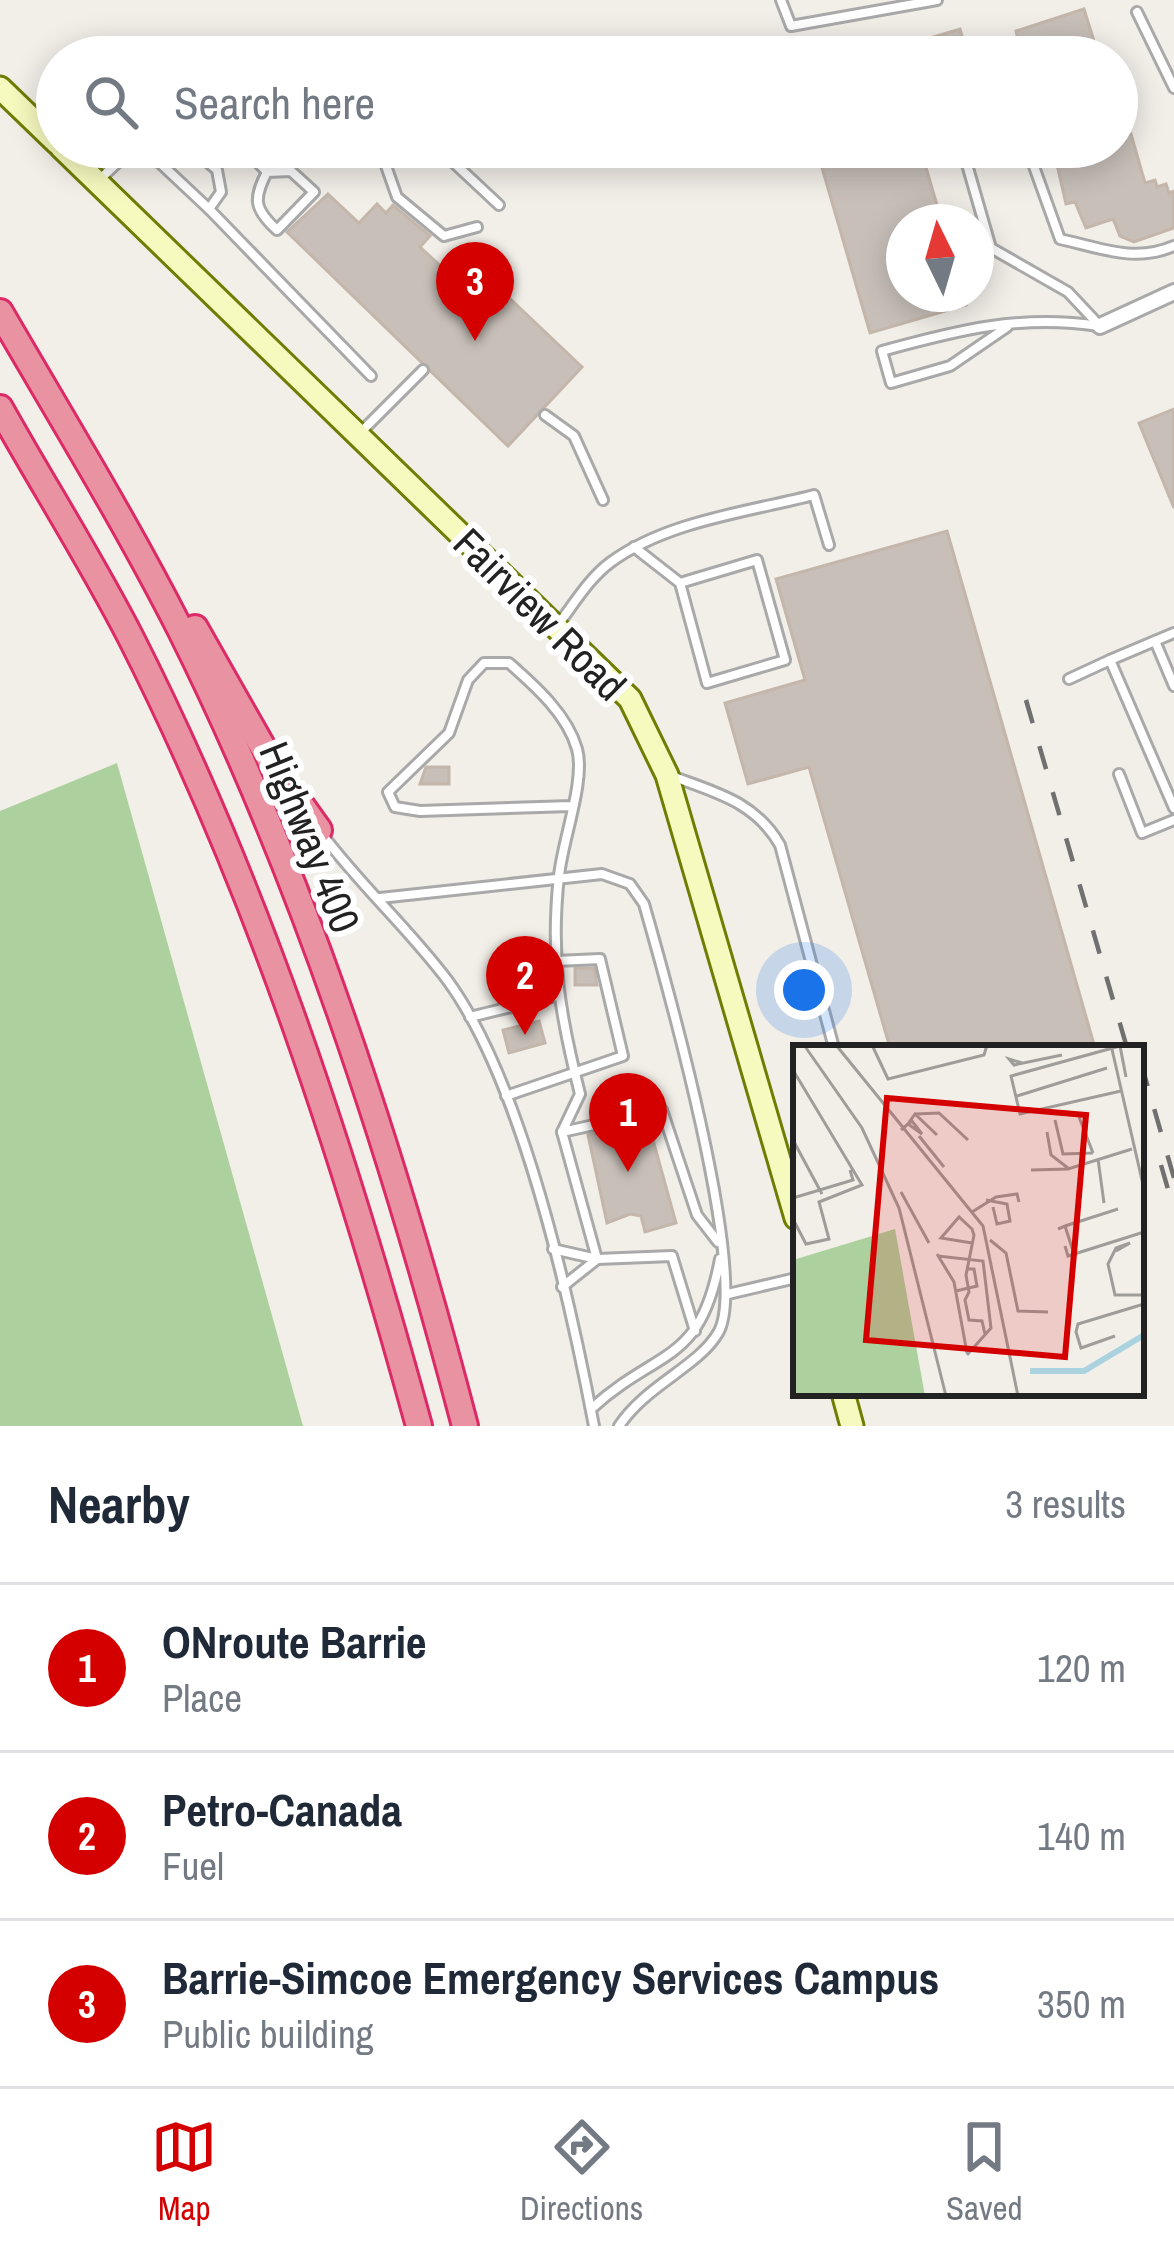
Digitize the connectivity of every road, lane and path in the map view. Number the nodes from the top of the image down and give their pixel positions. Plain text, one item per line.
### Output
1 (781, 0) edge
2 (937, 0) edge
3 (1137, 12) dead end
4 (0, 88) edge
5 (1174, 88) edge
6 (36, 123) edge
7 (83, 168) edge
8 (112, 168) edge
9 (165, 168) edge
10 (215, 168) edge
11 (263, 168) edge
12 (387, 168) edge
13 (460, 168) edge
14 (968, 168) edge
15 (1035, 168) edge
16 (267, 172) junction
17 (97, 182) junction
18 (500, 205) dead end
19 (208, 209) junction
20 (477, 227) dead end
21 (1174, 246) edge
22 (1174, 292) edge
23 (0, 312) edge
24 (1100, 326) junction
25 (1007, 327) junction
26 (423, 370) dead end
27 (371, 376) dead end
28 (0, 408) edge
29 (544, 415) dead end
30 (358, 435) junction
31 (603, 500) dead end
32 (134, 543) junction
33 (830, 544) dead end
34 (634, 548) junction
35 (680, 584) junction
36 (556, 627) junction
37 (1174, 633) edge
38 (1155, 641) junction
39 (1110, 660) junction
40 (1069, 679) dead end
41 (1174, 686) edge
42 (1119, 774) dead end
43 (667, 775) junction
44 (571, 806) junction
45 (1174, 808) edge
46 (1174, 820) edge
47 (319, 830) joint
48 (559, 875) junction
49 (380, 898) junction
50 (556, 961) junction
51 (556, 996) junction
52 (469, 1018) junction
53 (833, 1045) edge
54 (575, 1074) junction
55 (506, 1096) junction
56 (562, 1132) junction
57 (793, 1209) edge
58 (720, 1248) junction
59 (551, 1249) junction
60 (597, 1259) junction
61 (793, 1279) edge
62 (562, 1287) junction
63 (728, 1294) junction
64 (695, 1331) junction
65 (844, 1396) edge
66 (591, 1408) junction
67 (418, 1426) edge
68 (465, 1426) edge
69 (594, 1426) edge
70 (619, 1426) edge
71 (852, 1426) edge

1 - 2 lane
3 - 5 lane
4 - 6 street, Fairview Road
7 - 17 street, Fairview Road
8 - 17 lane
9 - 19 lane
10 - 19 lane
11 - 16 lane
12 - 20 lane
13 - 18 lane
14 - 24 lane
15 - 21 lane
16 - 16 lane
17 - 30 street, Fairview Road
19 - 27 lane
22 - 24 street
23 - 32 highway, Highway 400
24 - 25 lane
25 - 25 lane
26 - 30 lane
28 - 67 highway, Highway 400
29 - 31 lane
30 - 36 street, Fairview Road
32 - 47 highway
32 - 68 highway, Highway 400
33 - 34 lane
34 - 35 lane
34 - 36 lane
35 - 35 lane
36 - 43 street, Fairview Road
37 - 38 lane
38 - 39 lane
38 - 41 lane
39 - 40 lane
39 - 45 lane
42 - 46 lane
43 - 53 lane
43 - 57 street, Fairview Road
44 - 44 lane
44 - 48 lane
47 - 49 lane
48 - 49 lane
48 - 50 lane
48 - 58 lane
49 - 52 lane
50 - 51 lane
50 - 54 lane
51 - 52 lane
51 - 54 lane
52 - 55 lane
54 - 55 lane
54 - 56 lane
55 - 59 lane
56 - 58 lane
56 - 60 lane
58 - 63 lane
58 - 64 lane
59 - 60 lane
59 - 62 lane
60 - 62 lane
60 - 64 lane
61 - 63 lane
62 - 66 lane
63 - 70 lane
64 - 66 lane
65 - 71 street
66 - 69 lane

